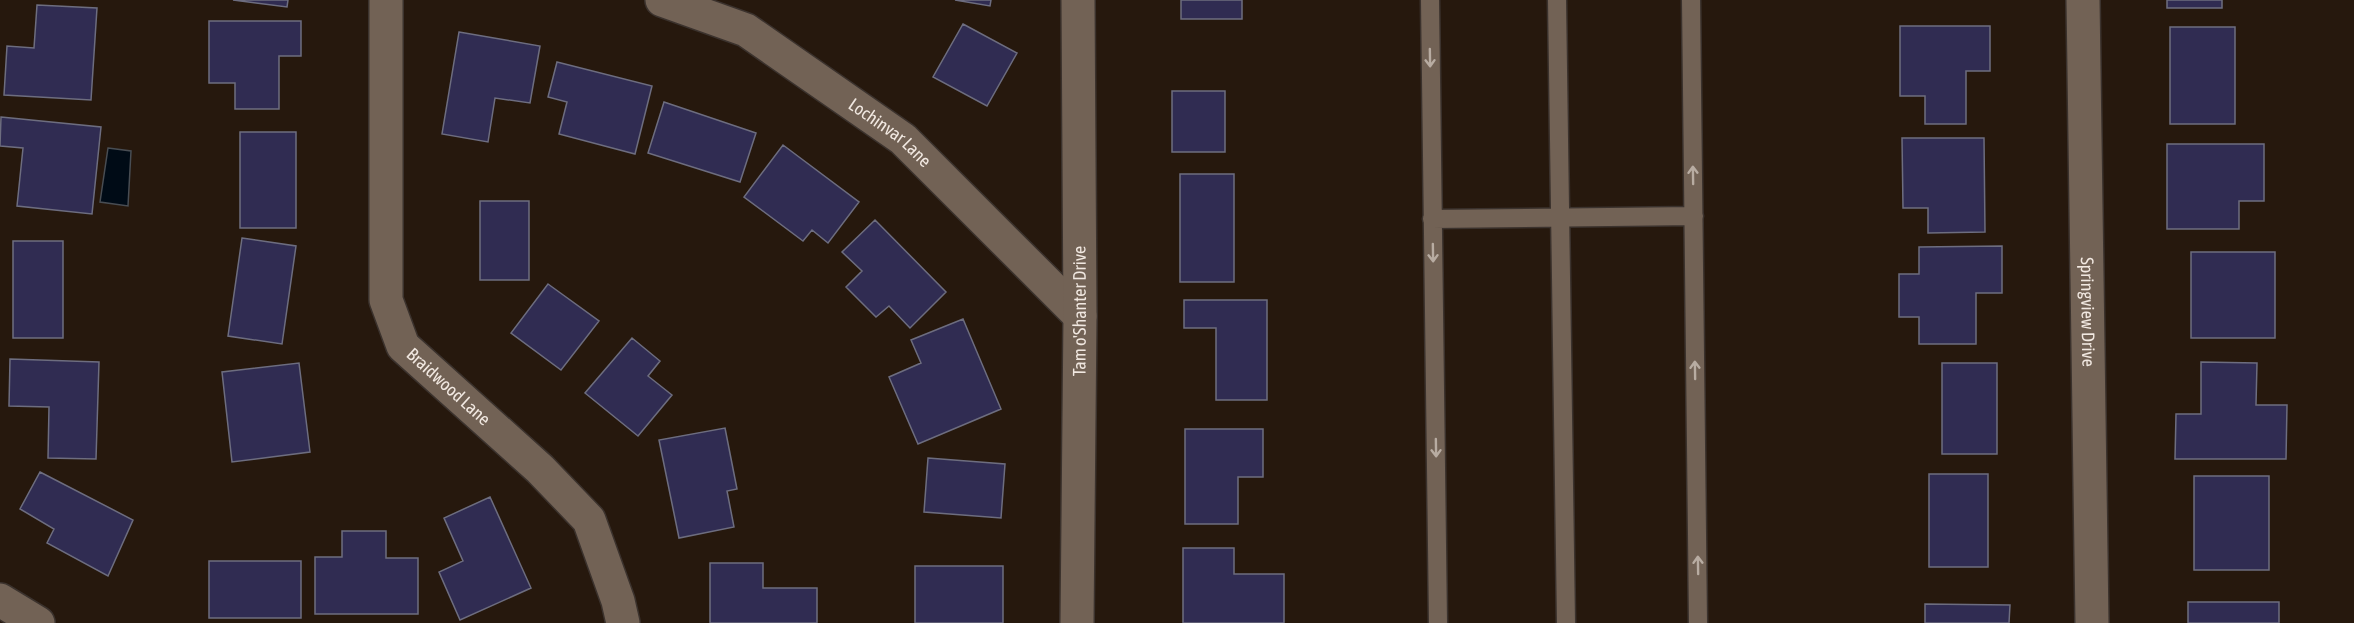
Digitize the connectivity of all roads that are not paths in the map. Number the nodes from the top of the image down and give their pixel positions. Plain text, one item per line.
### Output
1 (386, 0) edge
2 (662, 0) edge
3 (1078, 0) edge
4 (1430, 0) edge
5 (1557, 0) edge
6 (1691, 0) edge
7 (2083, 0) edge
8 (1694, 216) junction
9 (1561, 218) junction
10 (1432, 219) junction
11 (1080, 316) junction
12 (0, 600) edge
13 (38, 623) edge
14 (623, 623) edge
15 (1077, 623) edge
16 (1438, 623) edge
17 (1566, 623) edge
18 (1698, 623) edge
19 (2092, 623) edge

1 - 14 street, Braidwood Lane
2 - 11 street, Lochinvar Lane
3 - 11 street, Tam o'Shanter Drive
4 -> 10 lane
5 - 9 lane
8 -> 6 lane
7 - 19 street, Springview Drive
8 - 9 lane
18 -> 8 lane
9 - 10 lane
9 - 17 lane
10 -> 16 lane
11 - 15 street, Tam o'Shanter Drive
12 - 13 street

